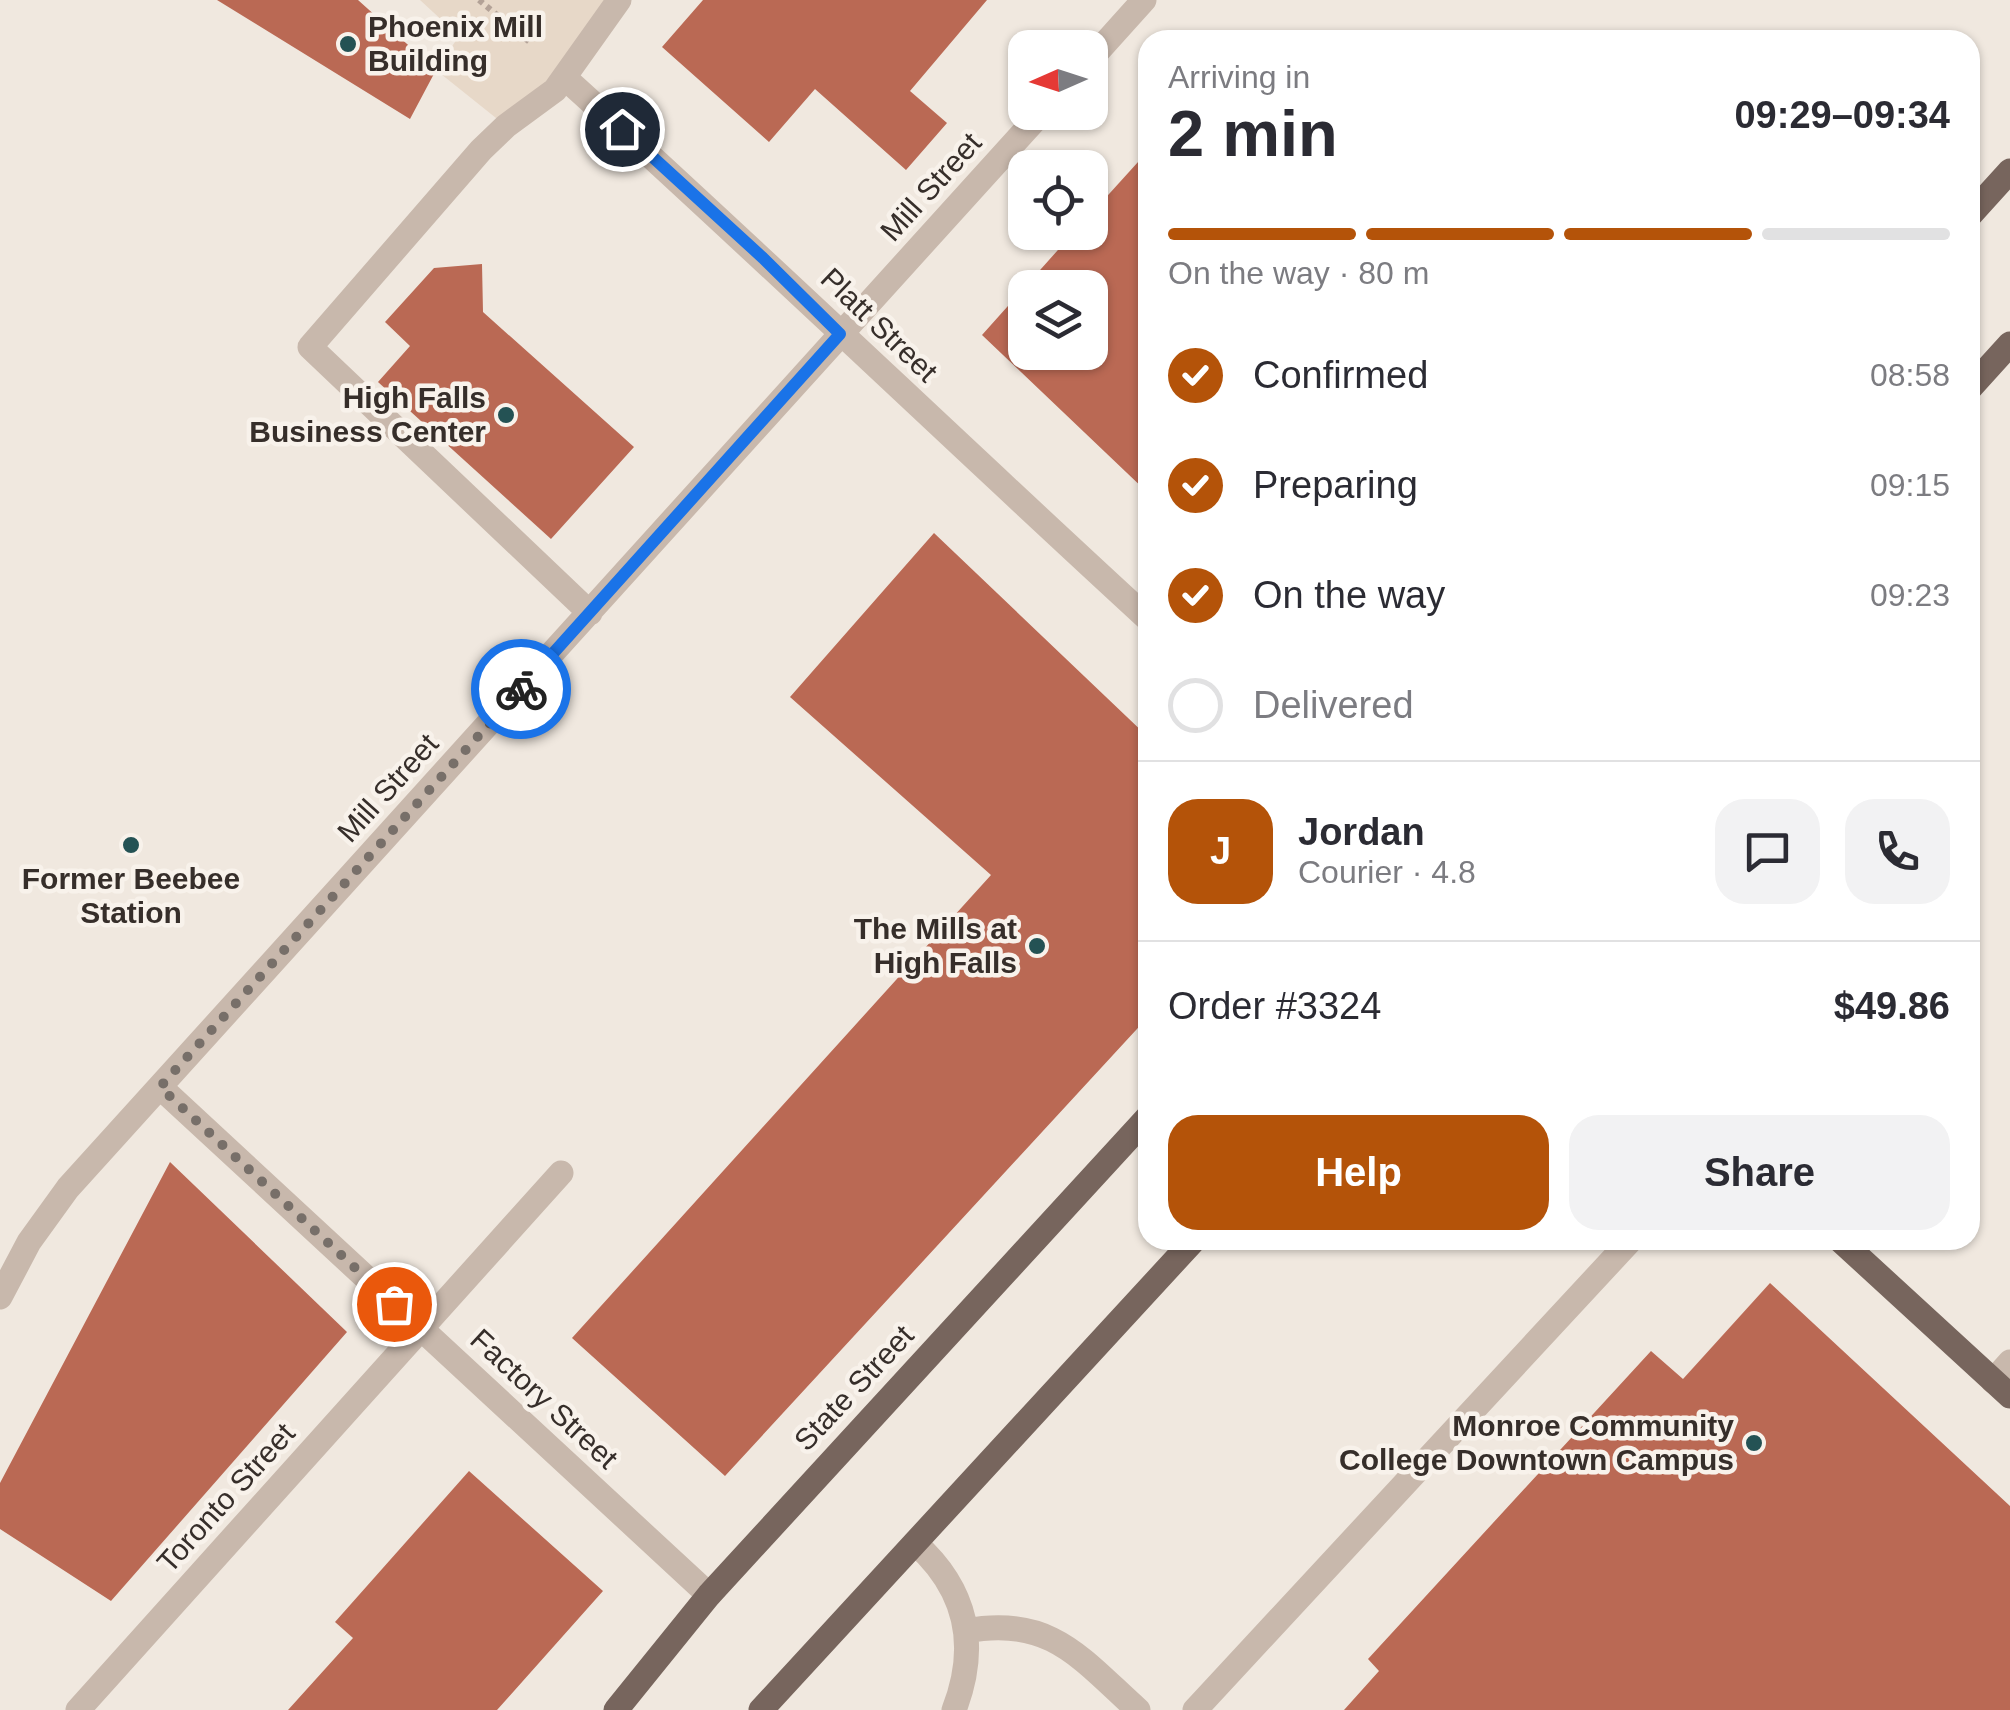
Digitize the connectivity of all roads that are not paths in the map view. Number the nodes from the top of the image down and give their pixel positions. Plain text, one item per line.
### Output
1 (619, 0) edge
2 (1144, 0) edge
3 (1108, 40) edge
4 (566, 78) junction
5 (1026, 130) edge
6 (2010, 171) edge
7 (1980, 204) edge
8 (840, 334) junction
9 (2010, 344) edge
10 (1980, 377) edge
11 (1138, 610) edge
12 (590, 613) junction
13 (160, 1087) junction
14 (1138, 1128) edge
15 (561, 1173) dead end
16 (1185, 1250) edge
17 (1622, 1250) edge
18 (1852, 1250) edge
19 (0, 1297) edge
20 (422, 1330) junction
21 (2005, 1380) edge
22 (916, 1543) junction
23 (709, 1595) junction
24 (966, 1631) junction
25 (78, 1710) edge
26 (616, 1710) edge
27 (761, 1710) edge
28 (954, 1710) edge
29 (1138, 1710) edge
30 (1195, 1710) edge

1 - 4 street
2 - 3 street
4 - 8 street, Platt Street
4 - 12 street
5 - 8 street, Mill Street
6 - 7 main road
8 - 11 street, Platt Street
8 - 12 street, Mill Street
9 - 10 main road
12 - 13 street, Mill Street
13 - 19 street, Mill Street
13 - 20 street, Factory Street
14 - 23 main road, State Street
15 - 20 street, Toronto Street
16 - 22 main road
17 - 30 street
18 - 21 main road
20 - 23 street, Factory Street
20 - 25 street, Toronto Street
22 - 24 street
22 - 27 main road
23 - 26 main road, State Street
24 - 28 street
24 - 29 street

